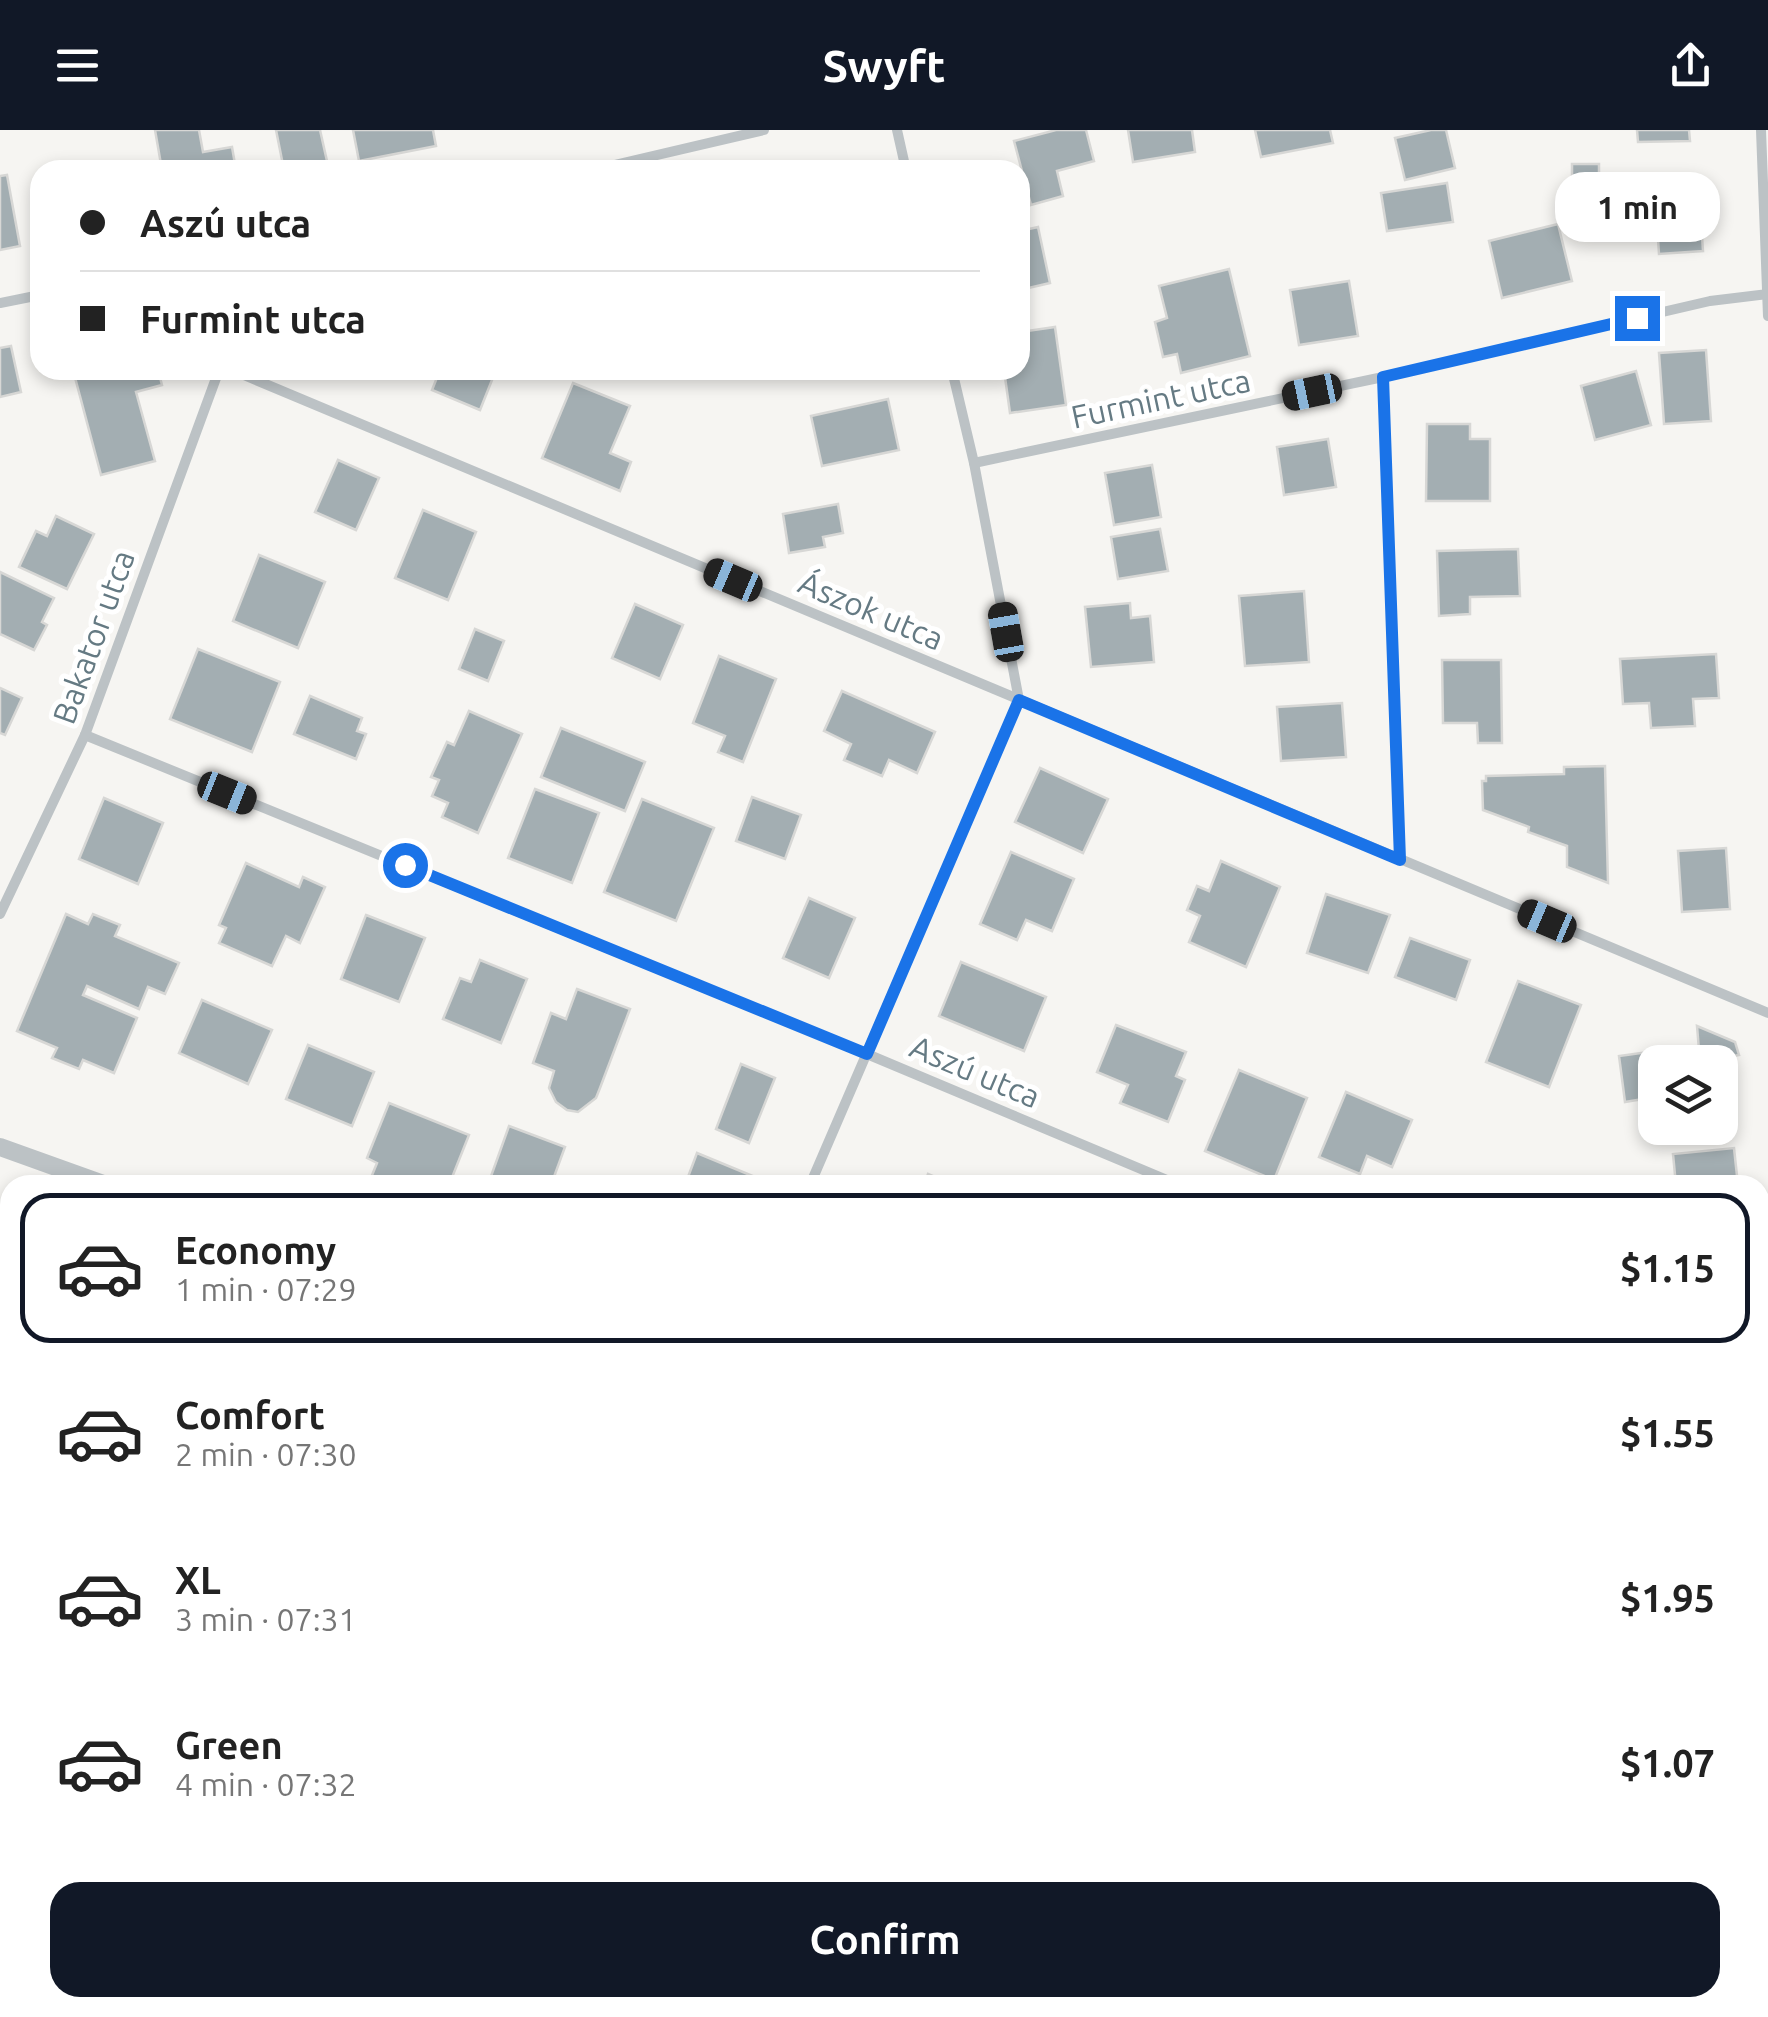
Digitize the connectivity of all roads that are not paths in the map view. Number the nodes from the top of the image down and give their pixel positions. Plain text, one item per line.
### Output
1 (764, 130) edge
2 (896, 130) edge
3 (1761, 130) edge
4 (636, 160) edge
5 (904, 160) edge
6 (1768, 294) edge
7 (30, 297) edge
8 (0, 303) edge
9 (1768, 316) edge
10 (1383, 377) junction
11 (215, 380) edge
12 (256, 380) edge
13 (954, 380) edge
14 (974, 464) junction
15 (1019, 700) junction
16 (85, 735) junction
17 (1400, 860) junction
18 (0, 914) edge
19 (1768, 1013) edge
20 (867, 1054) junction
21 (0, 1147) edge
22 (78, 1175) edge
23 (814, 1175) edge
24 (1155, 1175) edge

1 - 4 street
2 - 5 street
3 - 6 street
6 - 9 street
6 - 10 street, Furmint utca
7 - 8 street
10 - 14 street, Furmint utca
10 - 17 street
11 - 16 street, Bakator utca
12 - 15 street, Ászok utca
13 - 14 street
14 - 15 street
15 - 17 street, Ászok utca
15 - 20 street
16 - 18 street, Bakator utca
16 - 20 street, Aszú utca
17 - 19 street, Ászok utca
20 - 23 street
20 - 24 street, Aszú utca
21 - 22 street

